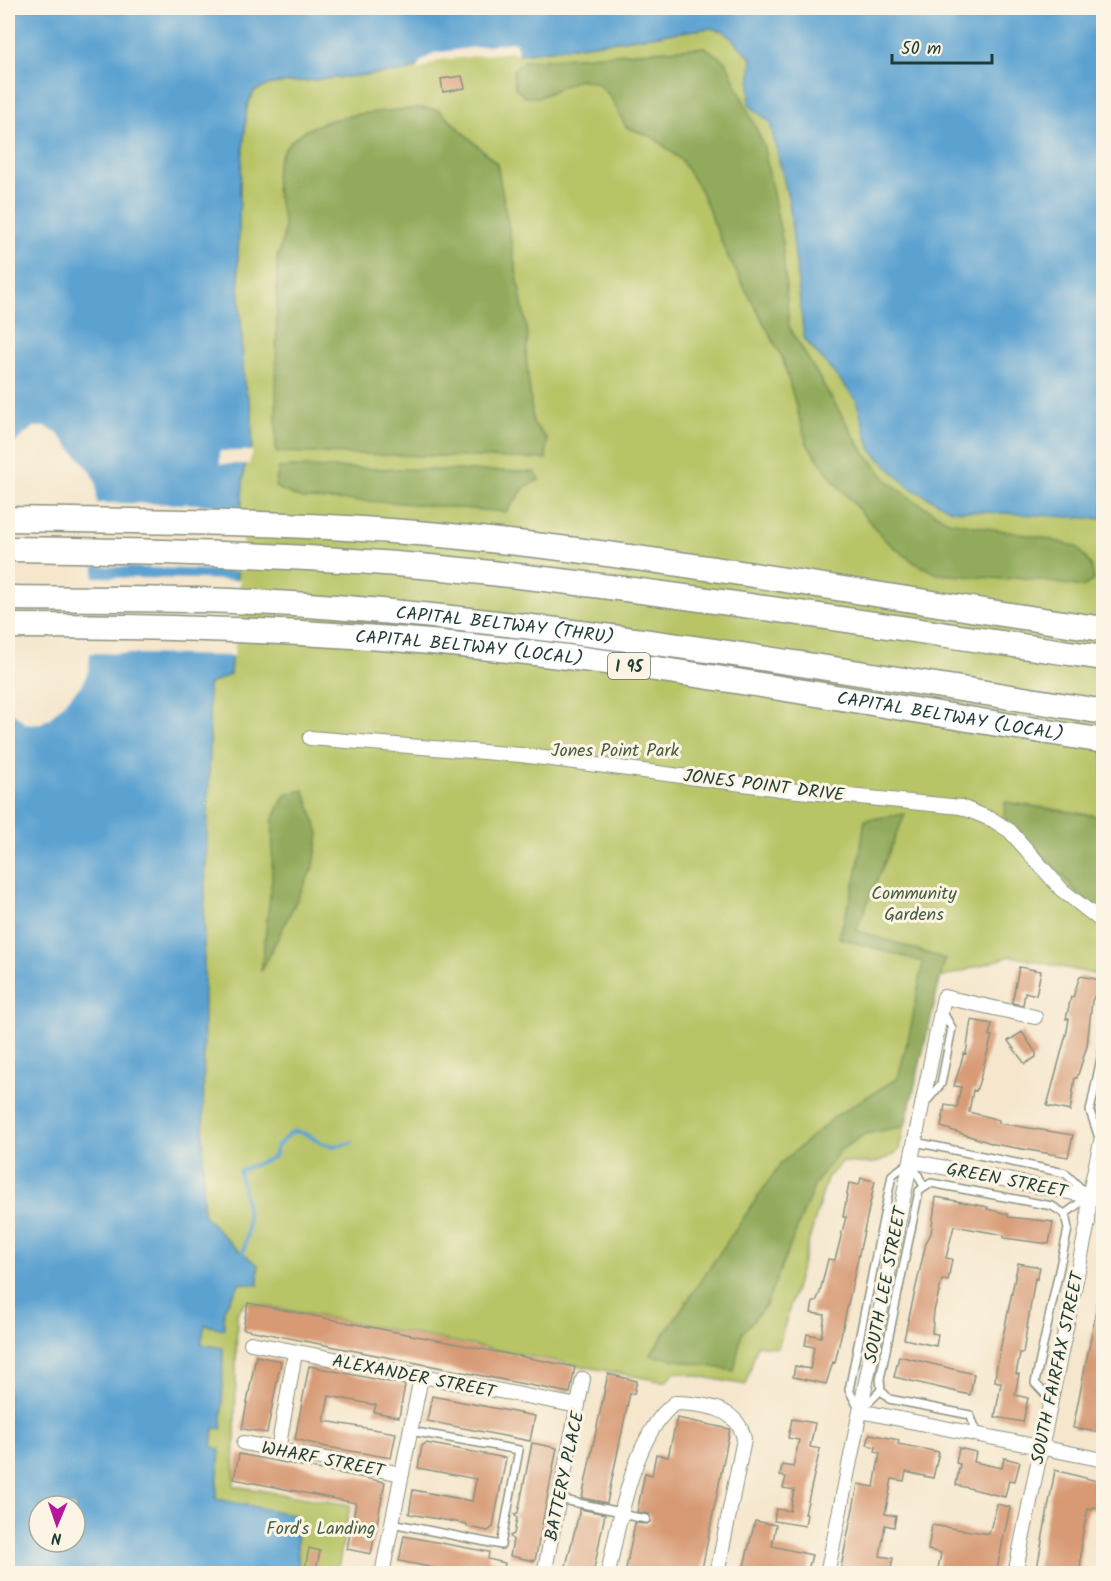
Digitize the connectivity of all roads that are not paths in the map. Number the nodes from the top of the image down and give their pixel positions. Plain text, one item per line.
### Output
1 (8, 519) edge
2 (8, 549) edge
3 (8, 598) edge
4 (8, 626) edge
5 (1104, 629) edge
6 (1104, 658) edge
7 (1104, 712) edge
8 (310, 738) dead end
9 (1104, 741) edge
10 (1104, 923) edge
11 (1035, 1017) dead end
12 (1104, 1044) edge
13 (1102, 1135) edge
14 (915, 1143) junction
15 (911, 1161) junction
16 (924, 1187) junction
17 (1089, 1196) junction
18 (1104, 1199) edge
19 (1065, 1214) junction
20 (251, 1343) dead end
21 (295, 1353) junction
22 (421, 1377) junction
23 (583, 1379) dead end
24 (881, 1390) junction
25 (1050, 1399) junction
26 (578, 1406) junction
27 (860, 1412) junction
28 (410, 1431) junction
29 (978, 1434) junction
30 (244, 1443) dead end
31 (1040, 1447) junction
32 (278, 1450) junction
33 (1104, 1460) edge
34 (402, 1474) junction
35 (559, 1499) junction
36 (621, 1513) junction
37 (646, 1519) dead end
38 (392, 1524) junction
39 (382, 1574) edge
40 (544, 1574) edge
41 (608, 1574) edge
42 (717, 1574) edge
43 (827, 1574) edge
44 (1015, 1574) edge

1 - 5 highway
2 - 6 highway
3 - 7 highway, CAPITAL BELTWAY (THRU) / I 95
4 - 9 highway, CAPITAL BELTWAY (LOCAL) / I 95
8 - 10 street, JONES POINT DRIVE
11 - 14 street, SOUTH LEE STREET
12 - 13 lane
13 - 17 street, SOUTH FAIRFAX STREET
14 - 15 street, SOUTH LEE STREET
14 - 17 lane
15 - 16 lane
15 - 17 street, GREEN STREET
15 - 27 street, SOUTH LEE STREET
16 - 19 lane
16 - 24 lane
17 - 18 street, GREEN STREET
17 - 19 lane
17 - 25 street, SOUTH FAIRFAX STREET
19 - 25 lane
20 - 21 street, ALEXANDER STREET
21 - 22 street, ALEXANDER STREET
21 - 32 street
22 - 26 street, ALEXANDER STREET
22 - 28 street
23 - 26 street, BATTERY PLACE
24 - 27 lane
24 - 29 lane
25 - 31 street, SOUTH FAIRFAX STREET
26 - 35 street, BATTERY PLACE
27 - 29 street
27 - 43 street, SOUTH LEE STREET
28 - 34 street
28 - 38 lane
29 - 31 street
30 - 32 street, WHARF STREET
31 - 33 street
31 - 44 street, SOUTH FAIRFAX STREET
32 - 34 street, WHARF STREET
34 - 38 street
35 - 36 lane
35 - 40 street, BATTERY PLACE
36 - 37 lane
36 - 41 street
36 - 42 street
38 - 39 street

